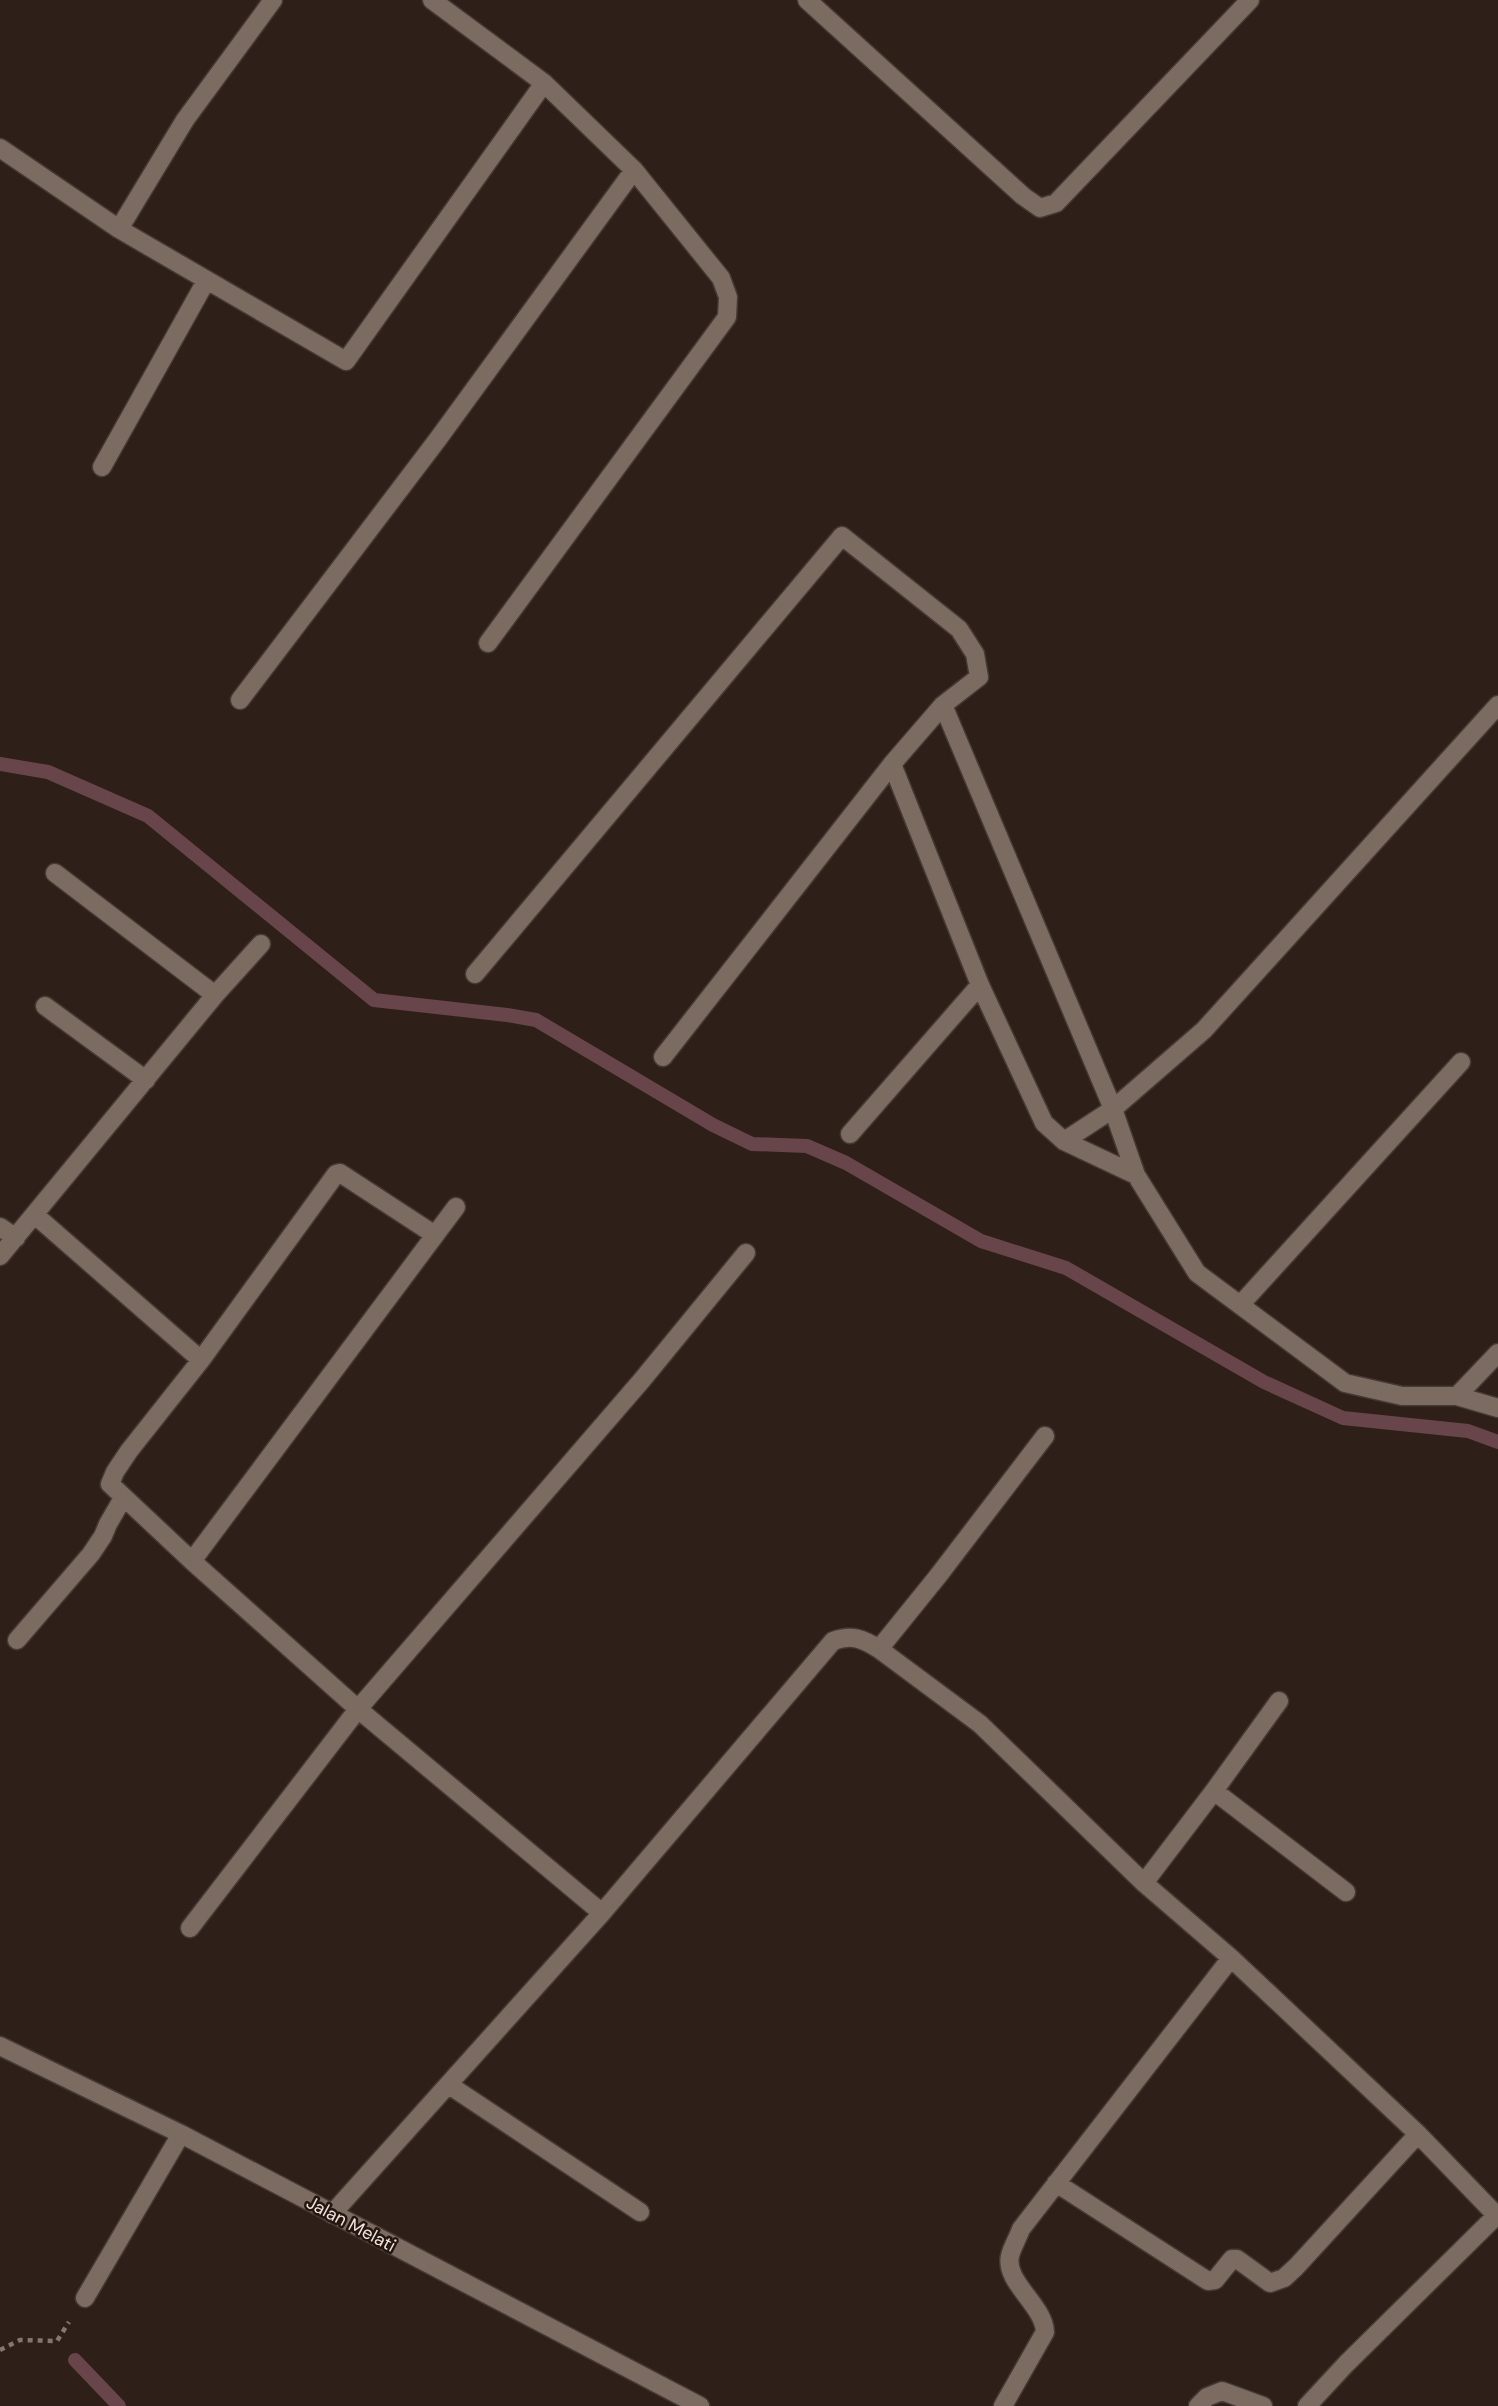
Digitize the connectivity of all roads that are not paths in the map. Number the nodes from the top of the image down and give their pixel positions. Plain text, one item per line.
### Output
1 (273, 0) edge
2 (432, 0) edge
3 (807, 0) edge
4 (1250, 0) edge
5 (544, 83) junction
6 (0, 148) edge
7 (634, 170) junction
8 (119, 229) junction
9 (206, 281) junction
10 (102, 467) dead end
11 (488, 643) dead end
12 (240, 700) dead end
13 (943, 705) junction
14 (1498, 705) edge
15 (892, 764) junction
16 (55, 873) dead end
17 (261, 944) dead end
18 (475, 974) dead end
19 (980, 985) junction
20 (215, 995) junction
21 (45, 1006) dead end
22 (663, 1057) dead end
23 (1461, 1062) dead end
24 (146, 1080) junction
25 (1113, 1110) junction
26 (850, 1134) dead end
27 (1064, 1141) junction
28 (1136, 1175) junction
29 (456, 1207) dead end
30 (35, 1215) junction
31 (0, 1227) edge
32 (435, 1235) junction
33 (16, 1238) junction
34 (746, 1253) dead end
35 (0, 1256) edge
36 (1241, 1304) junction
37 (1498, 1353) edge
38 (201, 1360) junction
39 (1457, 1396) junction
40 (1498, 1408) edge
41 (1045, 1436) dead end
42 (123, 1498) junction
43 (192, 1561) junction
44 (17, 1640) dead end
45 (878, 1649) junction
46 (1279, 1701) dead end
47 (358, 1709) junction
48 (1214, 1791) junction
49 (1144, 1883) junction
50 (1346, 1892) dead end
51 (602, 1913) junction
52 (190, 1928) dead end
53 (1231, 1958) junction
54 (0, 2046) edge
55 (449, 2085) junction
56 (181, 2134) junction
57 (1418, 2134) junction
58 (1056, 2183) junction
59 (640, 2212) dead end
60 (331, 2214) junction
61 (1497, 2216) edge
62 (85, 2298) road end
63 (700, 2406) edge
64 (1003, 2406) edge
65 (1198, 2406) edge
66 (1263, 2406) edge
67 (1307, 2406) edge

1 - 8 street
2 - 5 street
3 - 4 street
5 - 7 street
5 - 9 street
6 - 8 street
7 - 11 street
7 - 12 street
8 - 9 street
9 - 10 street
13 - 15 street
13 - 18 street
13 - 25 street
14 - 25 street
15 - 19 street
15 - 22 street
16 - 20 street
17 - 20 street
19 - 26 street
19 - 27 street
20 - 24 street
21 - 24 street
23 - 36 street
24 - 30 street
25 - 27 street
25 - 28 street
27 - 28 street
28 - 36 street
29 - 32 street
30 - 33 street
30 - 38 street
31 - 33 street
32 - 38 street
32 - 43 street
33 - 35 street
34 - 47 street
36 - 39 street
37 - 39 street
38 - 42 street
39 - 40 street
41 - 45 street
42 - 43 street
42 - 44 street
43 - 47 street
45 - 49 street
45 - 51 street
46 - 48 street
47 - 51 street
47 - 52 street
48 - 49 street
48 - 50 street
49 - 53 street
51 - 55 street
53 - 57 street
53 - 58 street
54 - 56 street, Jalan Melati
55 - 59 street
55 - 60 street
56 - 60 street, Jalan Melati
56 - 62 street
57 - 58 street
57 - 61 street
58 - 64 street
60 - 63 street, Jalan Melati
61 - 67 street
65 - 66 street

